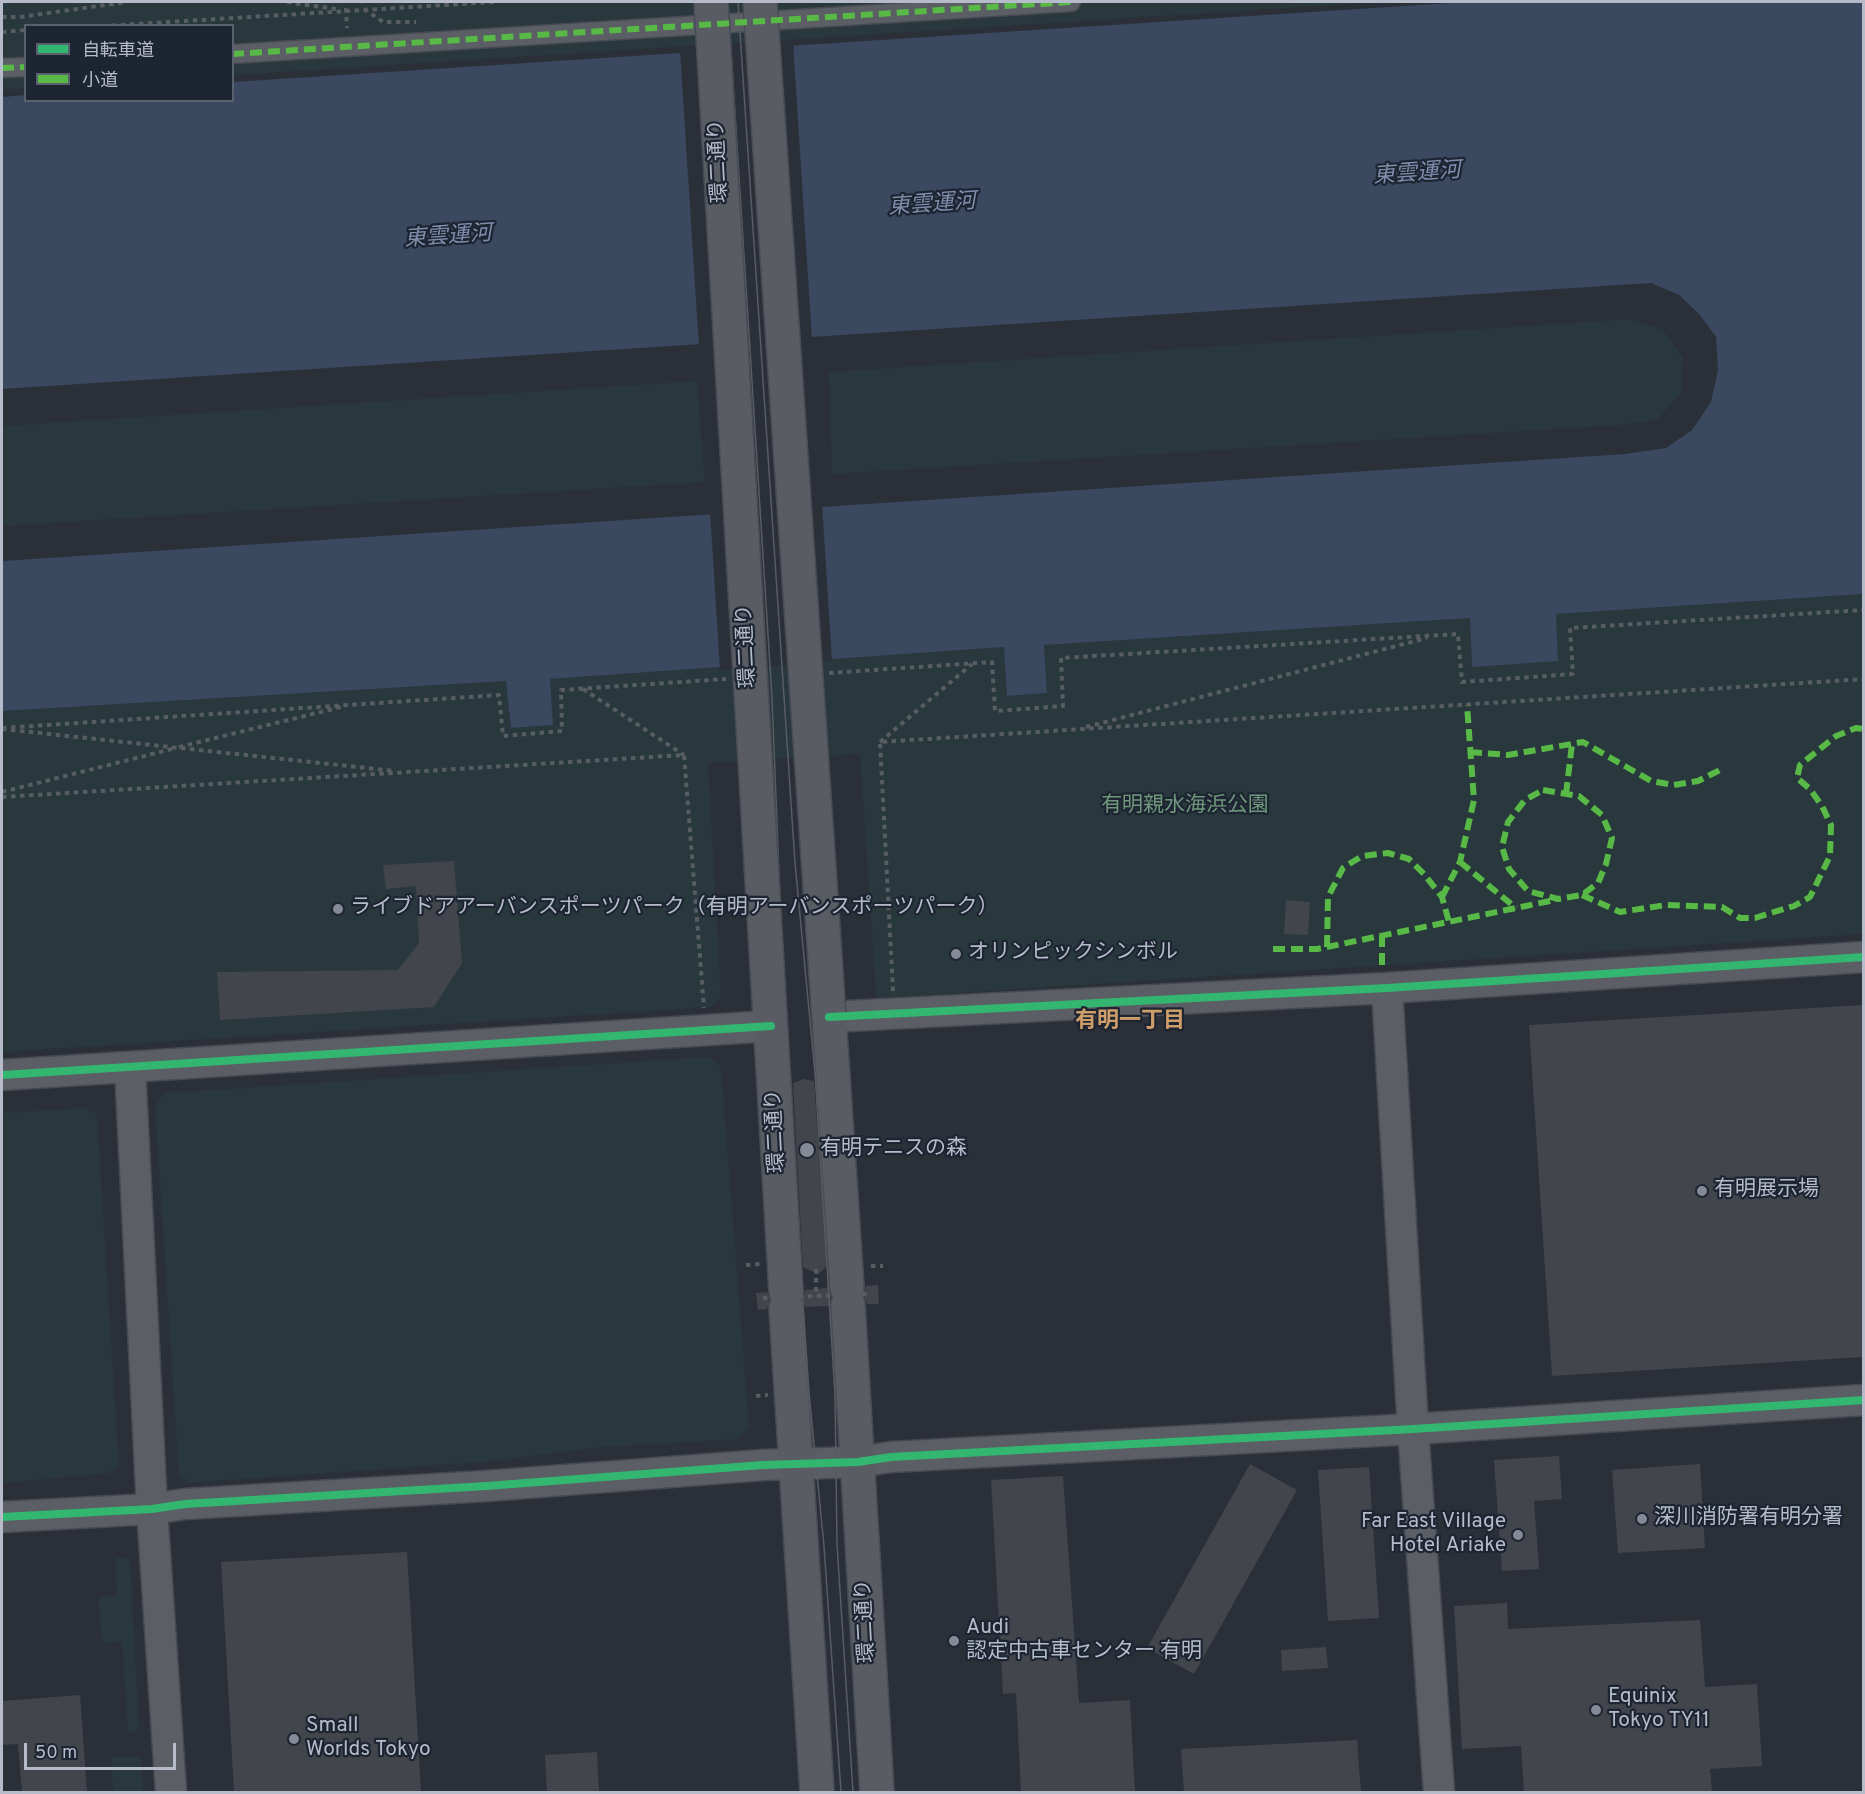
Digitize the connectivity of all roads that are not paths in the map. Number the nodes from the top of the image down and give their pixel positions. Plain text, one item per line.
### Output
1 (711, 2) edge
2 (760, 2) edge
3 (1071, 2) edge
4 (234, 54) edge
5 (24, 67) edge
6 (2, 68) edge
7 (1863, 957) edge
8 (1387, 988) junction
9 (829, 1017) junction
10 (771, 1026) junction
11 (130, 1067) junction
12 (2, 1075) edge
13 (1863, 1400) edge
14 (1413, 1429) junction
15 (858, 1462) junction
16 (797, 1464) junction
17 (152, 1509) junction
18 (2, 1517) edge
19 (171, 1792) edge
20 (817, 1792) edge
21 (877, 1792) edge
22 (1439, 1792) edge

1 - 10 main road, 環二通り, bridge
2 - 9 main road, 環二通り, bridge
3 - 4 street
5 - 6 street
7 - 8 street
8 - 9 street
8 - 14 street
9 - 15 main road, 環二通り
10 - 11 street
10 - 16 main road, 環二通り
11 - 12 street
11 - 17 street
13 - 14 street
14 - 15 street
14 - 22 street
15 - 16 street
15 - 21 main road, 環二通り
16 - 17 street
16 - 20 main road, 環二通り
17 - 18 street
17 - 19 street

